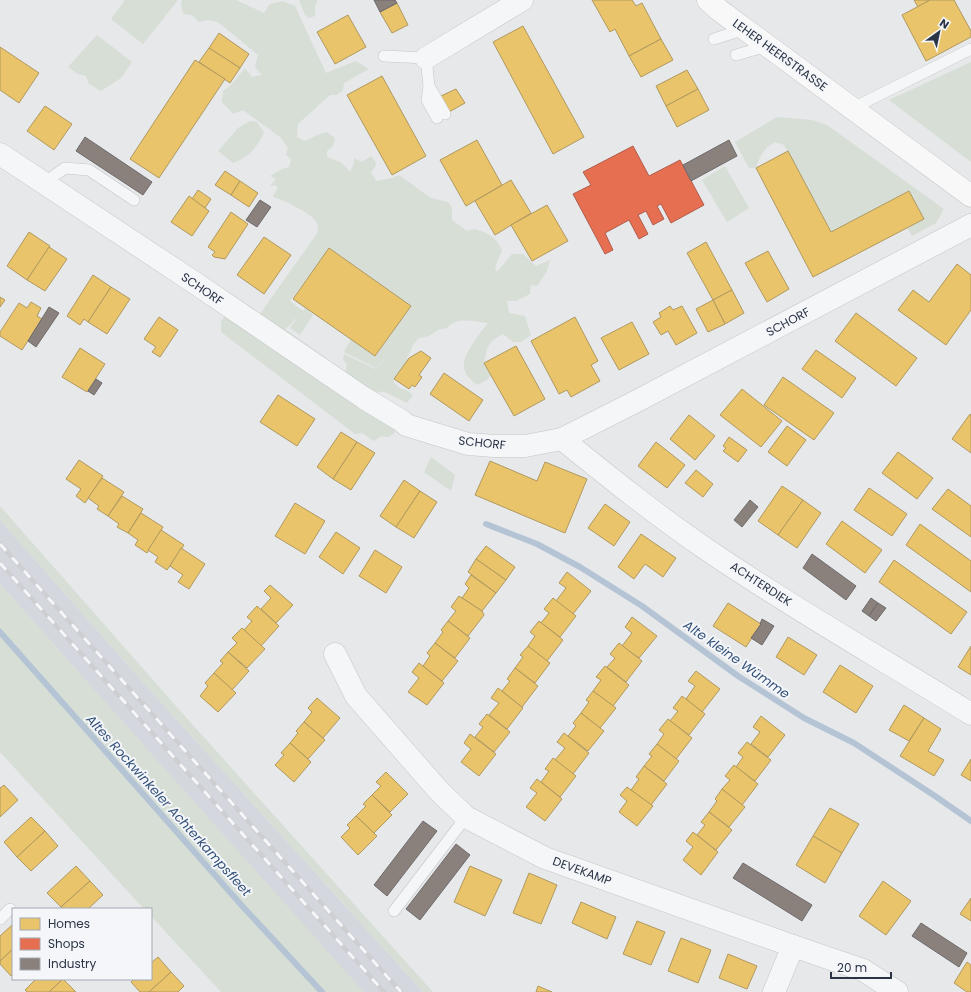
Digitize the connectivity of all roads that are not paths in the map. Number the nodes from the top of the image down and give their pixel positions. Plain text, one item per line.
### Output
1 (522, 0) edge
2 (708, 0) edge
3 (745, 29) junction
4 (714, 39) dead end
5 (768, 46) junction
6 (971, 50) edge
7 (736, 55) dead end
8 (384, 56) dead end
9 (426, 58) junction
10 (853, 108) junction
11 (441, 116) dead end
12 (0, 154) edge
13 (44, 183) junction
14 (971, 196) edge
15 (134, 200) dead end
16 (971, 225) edge
17 (562, 439) junction
18 (335, 654) dead end
19 (971, 714) edge
20 (466, 817) junction
21 (10, 909) dead end
22 (394, 911) dead end
23 (0, 918) edge
24 (793, 946) junction
25 (774, 992) edge
26 (897, 992) edge

1 - 9 street
2 - 3 main road, LEHER HEERSTRASSE
3 - 4 lane
3 - 5 main road, LEHER HEERSTRASSE
5 - 7 lane
5 - 10 main road, LEHER HEERSTRASSE
6 - 10 lane
8 - 9 lane
9 - 11 lane
10 - 14 main road, LEHER HEERSTRASSE
12 - 13 street, SCHORF
13 - 15 lane
13 - 17 street, SCHORF
16 - 17 street, SCHORF
17 - 19 street, ACHTERDIEK
18 - 20 street, DEVEKAMP
20 - 22 lane
20 - 24 street, DEVEKAMP
21 - 23 lane
24 - 25 street
24 - 26 street, DEVEKAMP

